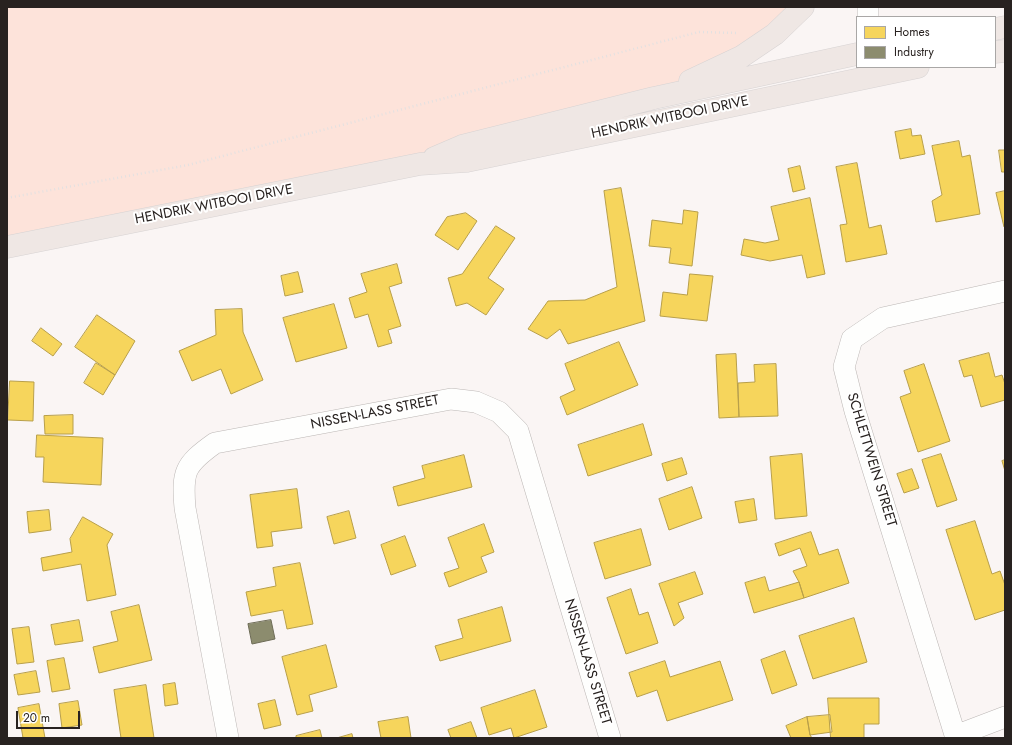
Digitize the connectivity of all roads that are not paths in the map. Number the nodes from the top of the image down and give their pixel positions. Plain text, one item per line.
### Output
1 (803, 7) edge
2 (856, 54) edge
3 (908, 68) edge
4 (869, 72) edge
5 (654, 98) junction
6 (420, 164) junction
7 (7, 247) edge
8 (1005, 291) edge
9 (1005, 717) edge
10 (956, 737) edge
11 (228, 738) edge
12 (610, 738) edge

1 - 5 main road
2 - 5 main road, HENDRIK WITBOOI DRIVE
3 - 4 main road, HENDRIK WITBOOI DRIVE
4 - 6 main road, HENDRIK WITBOOI DRIVE
5 - 6 main road, HENDRIK WITBOOI DRIVE
6 - 7 main road, HENDRIK WITBOOI DRIVE
8 - 10 street, SCHLETTWEIN STREET
9 - 10 street, SCHLETTWEIN STREET
11 - 12 street, NISSEN-LASS STREET

